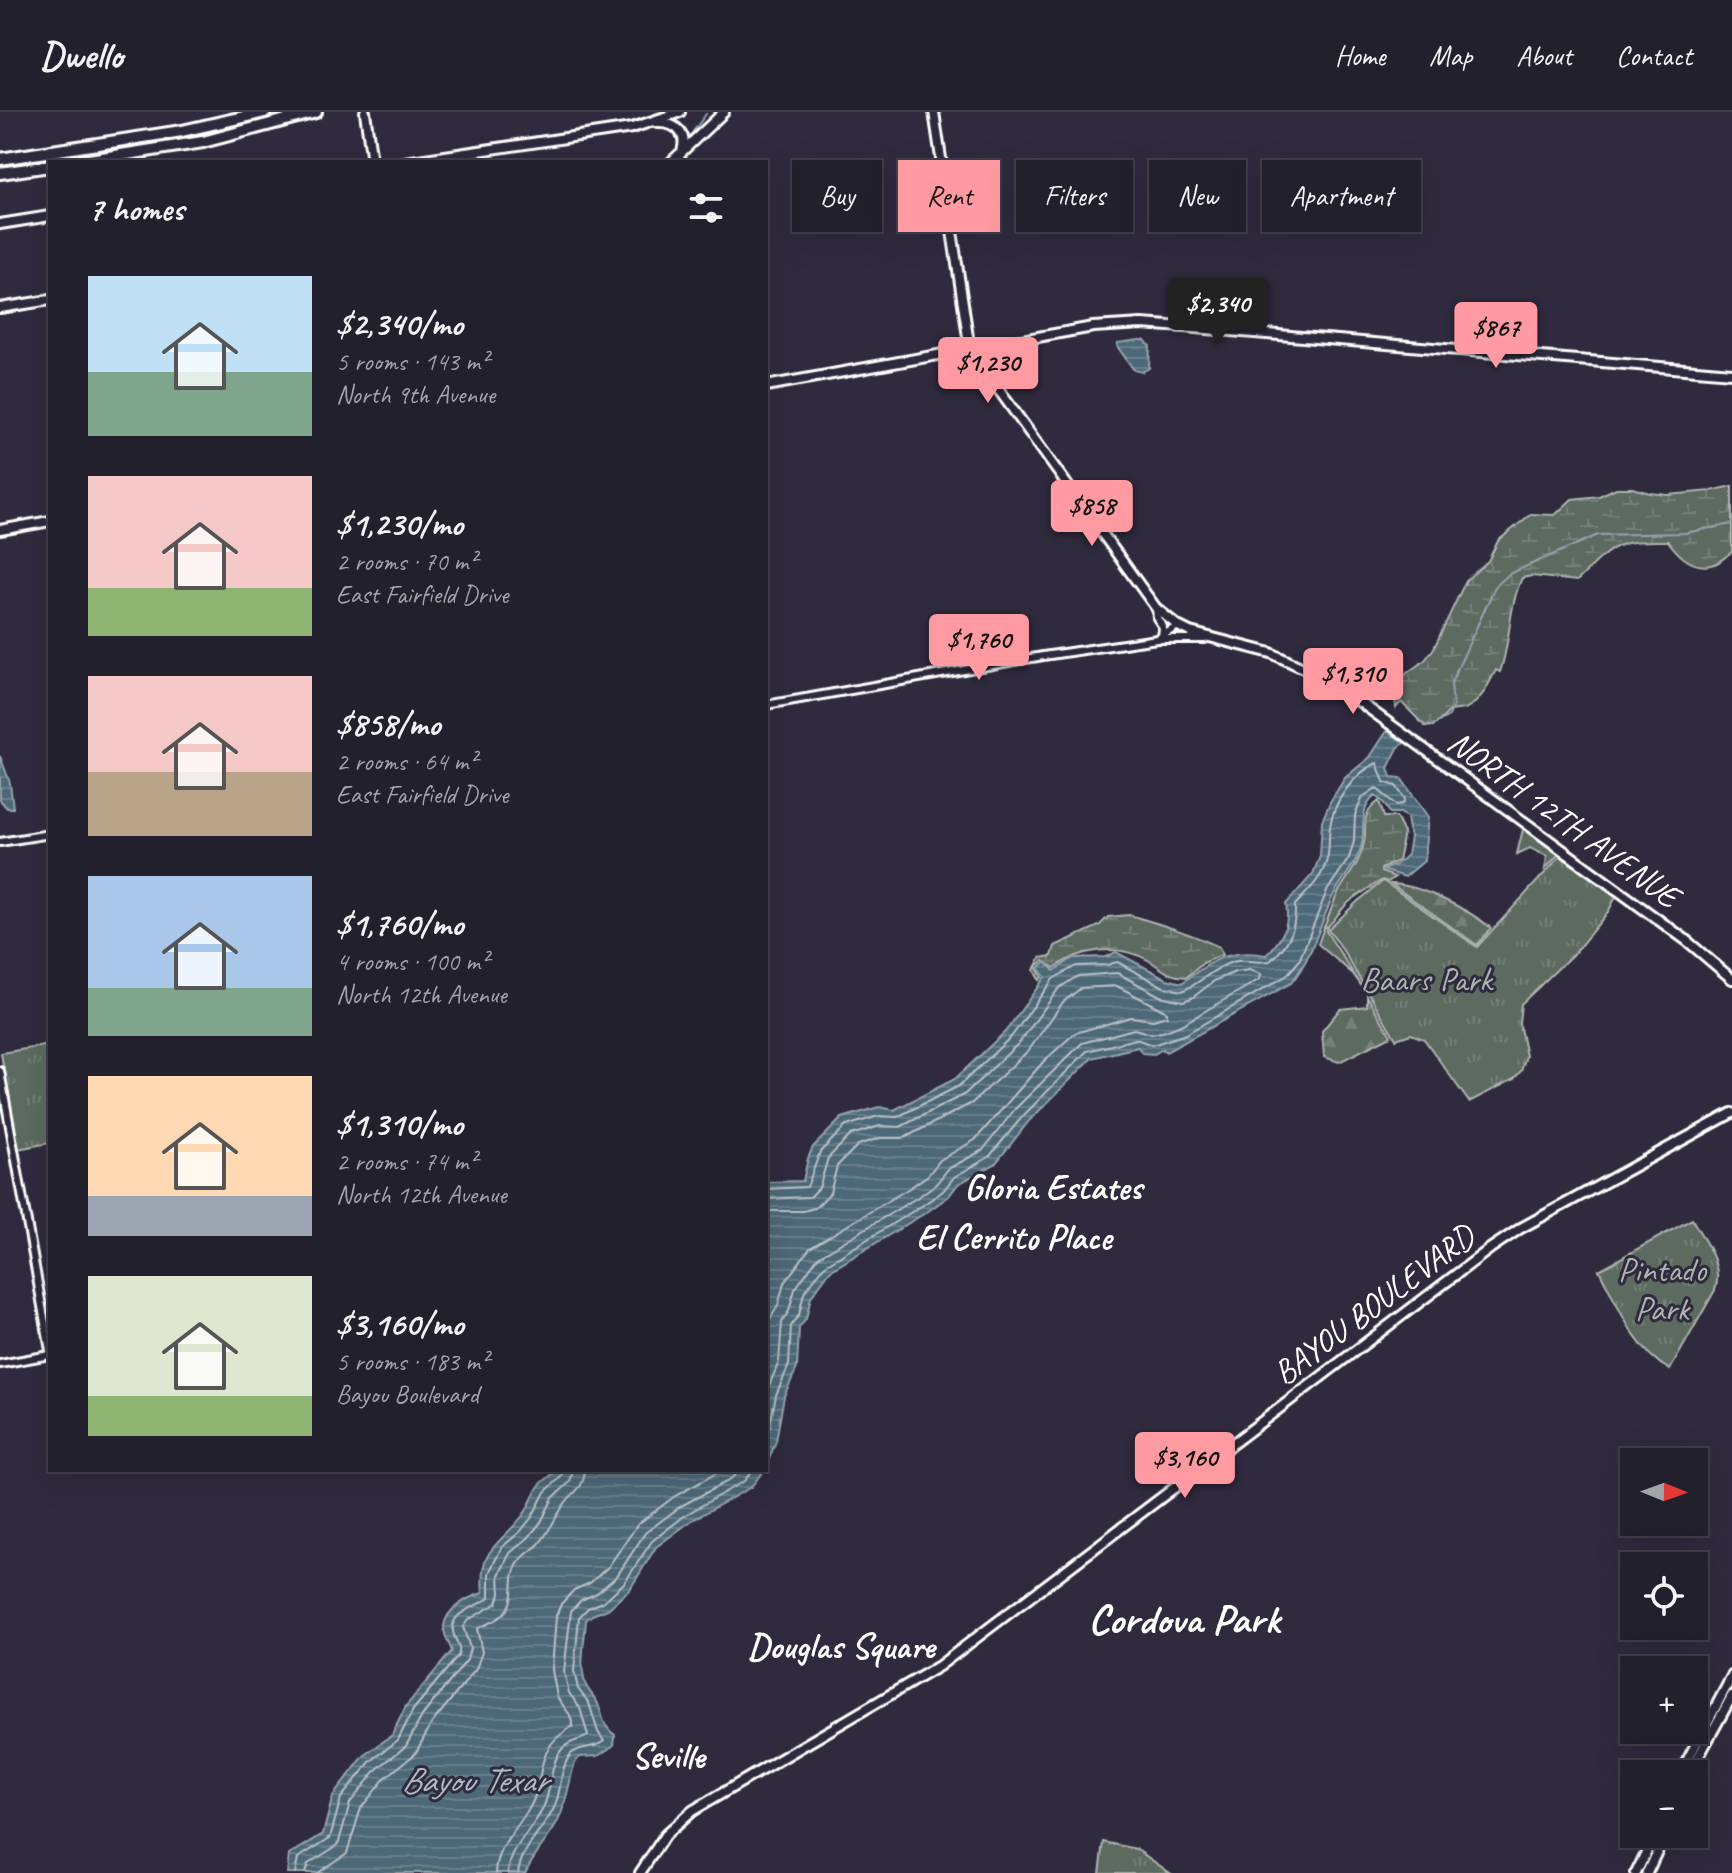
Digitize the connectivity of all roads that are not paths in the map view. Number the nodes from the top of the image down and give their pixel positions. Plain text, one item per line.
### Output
1 (265, 112) edge
2 (316, 112) edge
3 (365, 112) edge
4 (680, 112) edge
5 (934, 112) edge
6 (722, 115) edge
7 (646, 124) junction
8 (681, 154) junction
9 (0, 159) edge
10 (90, 160) edge
11 (372, 160) edge
12 (418, 160) edge
13 (674, 160) edge
14 (48, 166) edge
15 (0, 173) edge
16 (48, 216) edge
17 (0, 224) edge
18 (48, 300) edge
19 (0, 308) edge
20 (994, 345) junction
21 (970, 350) junction
22 (1732, 373) edge
23 (988, 377) junction
24 (768, 386) edge
25 (48, 521) edge
26 (0, 530) edge
27 (1156, 608) junction
28 (1178, 626) junction
29 (1160, 638) junction
30 (1211, 638) junction
31 (768, 705) edge
32 (48, 834) edge
33 (0, 842) edge
34 (1732, 979) edge
35 (0, 1071) edge
36 (1732, 1113) edge
37 (48, 1342) edge
38 (48, 1353) edge
39 (0, 1364) edge
40 (1732, 1676) edge
41 (1732, 1696) edge
42 (1687, 1760) edge
43 (1697, 1760) edge
44 (1648, 1848) edge
45 (1659, 1848) edge
46 (640, 1873) edge
47 (1636, 1873) edge
48 (1647, 1873) edge

1 - 9 highway
2 - 10 highway
3 - 11 main road
4 - 7 main road
5 - 21 main road
6 - 8 main road
7 - 8 main road
7 - 12 main road
8 - 13 main road
14 - 15 highway
16 - 17 main road
18 - 19 main road
20 - 21 main road
20 - 22 main road
20 - 23 main road
21 - 23 main road, NORTH 12TH AVENUE
21 - 24 main road
23 - 27 main road, NORTH 12TH AVENUE
25 - 26 main road
27 - 28 main road, NORTH 12TH AVENUE
27 - 29 street
28 - 29 street
28 - 30 main road, NORTH 12TH AVENUE
29 - 30 street
29 - 31 street
30 - 34 main road, NORTH 12TH AVENUE
32 - 33 street
35 - 37 street
36 - 46 main road, BAYOU BOULEVARD
38 - 39 street
40 - 42 main road
41 - 43 main road
44 - 47 main road
45 - 48 main road

